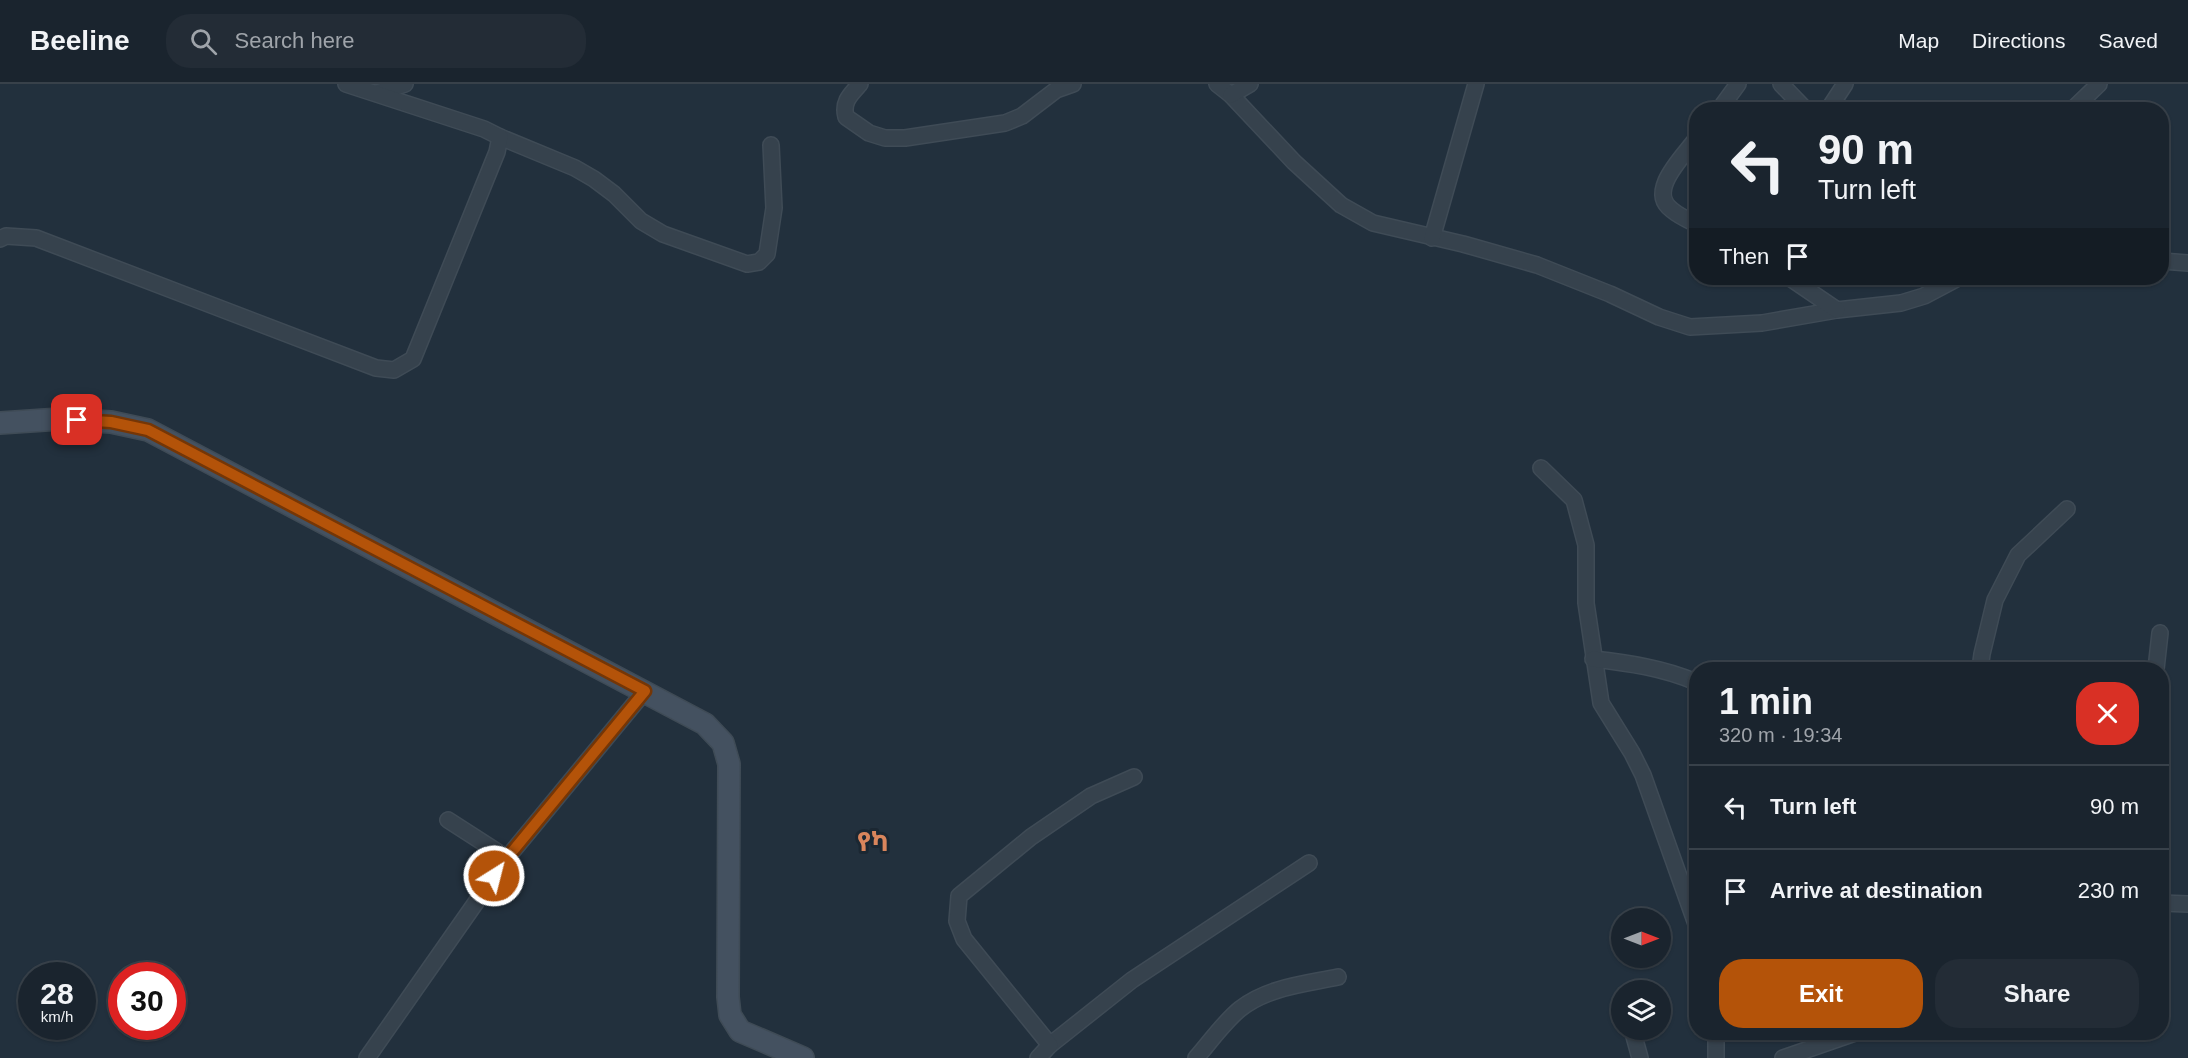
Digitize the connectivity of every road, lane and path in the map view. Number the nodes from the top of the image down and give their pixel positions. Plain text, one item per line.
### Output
1 (346, 84) edge
2 (405, 84) edge
3 (860, 84) edge
4 (1073, 84) edge
5 (1217, 84) edge
6 (1250, 84) edge
7 (1476, 84) edge
8 (1738, 84) edge
9 (1781, 84) edge
10 (1845, 84) edge
11 (2098, 84) edge
12 (377, 93) junction
13 (1231, 95) junction
14 (1725, 102) edge
15 (1798, 102) edge
16 (1833, 102) edge
17 (2080, 102) edge
18 (500, 137) junction
19 (771, 145) dead end
20 (1689, 148) edge
21 (1689, 220) edge
22 (1432, 238) junction
23 (0, 239) edge
24 (2169, 262) edge
25 (2188, 263) edge
26 (1800, 285) edge
27 (1945, 285) edge
28 (1837, 310) junction
29 (0, 423) edge
30 (1541, 468) dead end
31 (2067, 509) dead end
32 (2160, 633) dead end
33 (1593, 659) junction
34 (1981, 662) edge
35 (2157, 662) edge
36 (1689, 679) edge
37 (645, 691) junction
38 (1134, 777) dead end
39 (448, 820) dead end
40 (507, 858) junction
41 (1309, 863) dead end
42 (2169, 903) edge
43 (1689, 904) edge
44 (2188, 904) edge
45 (1338, 977) dead end
46 (1635, 1040) edge
47 (1716, 1040) edge
48 (1835, 1040) edge
49 (1050, 1045) junction
50 (367, 1058) edge
51 (803, 1058) edge
52 (1038, 1058) edge
53 (1196, 1058) edge
54 (1640, 1058) edge
55 (1716, 1058) edge
56 (1783, 1058) edge

1 - 12 street
2 - 12 street
3 - 4 street
5 - 13 street
6 - 13 street
7 - 22 street
8 - 14 street
9 - 15 street
10 - 16 street
11 - 17 street
12 - 18 street
13 - 22 street
18 - 19 street
18 - 23 street
20 - 21 street
22 - 28 street
24 - 25 street
26 - 28 street
27 - 28 street
29 - 37 street
30 - 33 street
31 - 34 street
32 - 35 street
33 - 36 street
33 - 43 street
37 - 40 street
37 - 51 street
38 - 49 street
39 - 40 street
40 - 50 street
41 - 49 street
42 - 44 street
45 - 53 street
46 - 54 street
47 - 55 street
48 - 56 street
49 - 52 street

